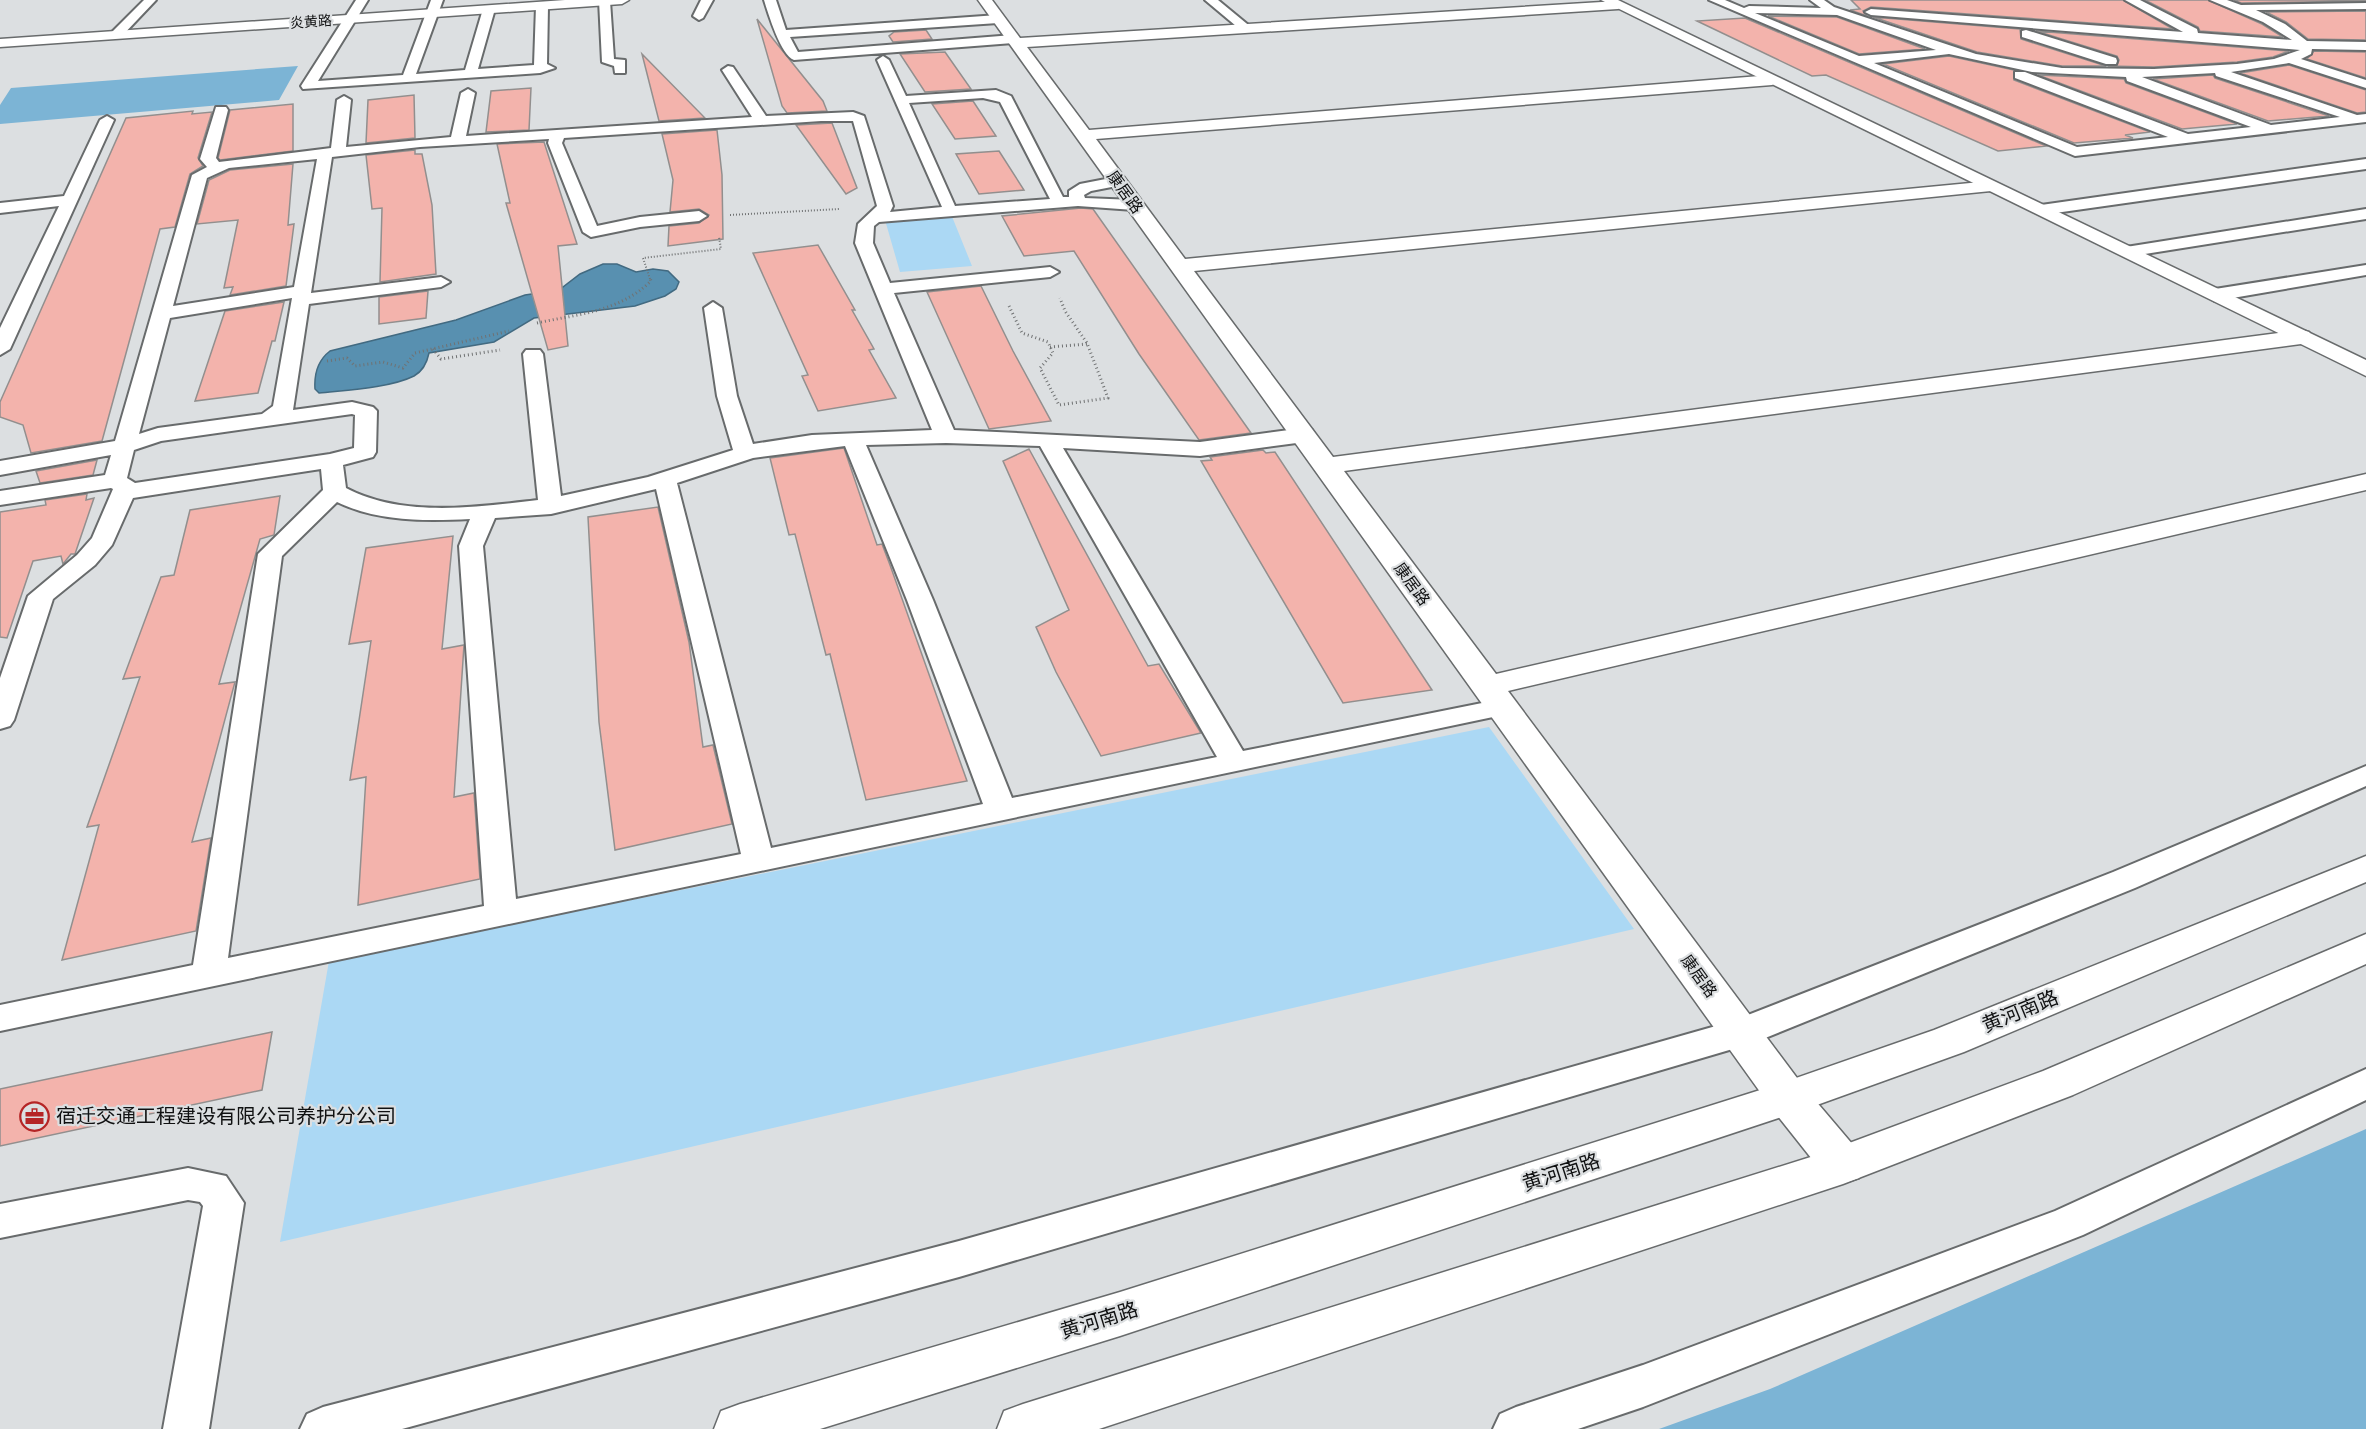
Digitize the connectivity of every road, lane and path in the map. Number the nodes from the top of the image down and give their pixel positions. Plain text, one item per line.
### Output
1 (150, 0) edge
2 (362, 0) edge
3 (437, 0) edge
4 (622, 0) edge
5 (707, 0) edge
6 (770, 0) edge
7 (1211, 0) edge
8 (1715, 0) edge
9 (1815, 0) edge
10 (2131, 0) edge
11 (2216, 0) edge
12 (2291, 0) edge
13 (604, 1) edge
14 (1613, 2) edge
15 (542, 6) junction
16 (1939, 6) dead end
17 (2311, 6) junction
18 (2366, 6) edge
19 (2238, 7) junction
20 (489, 9) junction
21 (1738, 9) junction
22 (1837, 11) junction
23 (431, 13) junction
24 (699, 16) dead end
25 (2329, 17) dead end
26 (1954, 18) junction
27 (353, 19) junction
28 (1990, 21) junction
29 (1003, 25) edge
30 (1246, 28) junction
31 (783, 34) junction
32 (116, 35) junction
33 (2204, 37) junction
34 (21, 42) junction
35 (2363, 42) edge
36 (0, 43) edge
37 (2305, 44) junction
38 (1958, 52) junction
39 (1973, 57) junction
40 (2289, 59) junction
41 (7, 60) dead end
42 (883, 60) dead end
43 (1855, 60) junction
44 (620, 70) dead end
45 (728, 70) dead end
46 (2210, 70) junction
47 (2116, 72) junction
48 (2153, 73) junction
49 (470, 74) junction
50 (408, 78) junction
51 (1772, 80) junction
52 (2366, 84) edge
53 (468, 93) dead end
54 (344, 100) dead end
55 (901, 100) junction
56 (221, 110) dead end
57 (631, 114) dead end
58 (2362, 118) edge
59 (107, 120) dead end
60 (762, 121) junction
61 (642, 129) junction
62 (2270, 130) junction
63 (558, 134) junction
64 (1084, 135) junction
65 (458, 140) junction
66 (2188, 140) junction
67 (332, 152) junction
68 (2366, 164) edge
69 (215, 167) junction
70 (1116, 182) junction
71 (1991, 186) junction
72 (1056, 196) junction
73 (1077, 197) junction
74 (69, 201) junction
75 (948, 205) junction
76 (1134, 205) junction
77 (0, 208) edge
78 (2041, 210) junction
79 (881, 212) junction
80 (2366, 214) edge
81 (699, 216) joint
82 (716, 216) junction
83 (2126, 252) junction
84 (1179, 266) junction
85 (2366, 270) edge
86 (1050, 272) joint
87 (994, 277) junction
88 (441, 282) dead end
89 (884, 289) junction
90 (301, 295) junction
91 (2215, 295) junction
92 (713, 308) dead end
93 (161, 314) junction
94 (529, 325) dead end
95 (518, 328) dead end
96 (2301, 337) junction
97 (1087, 344) junction
98 (1050, 347) junction
99 (0, 349) edge
100 (433, 349) junction
101 (508, 349) dead end
102 (533, 354) dead end
103 (290, 366) junction
104 (2366, 369) edge
105 (268, 420) junction
106 (945, 435) junction
107 (1304, 435) junction
108 (853, 439) junction
109 (1047, 440) junction
110 (124, 446) junction
111 (745, 453) junction
112 (332, 461) junction
113 (1326, 466) junction
114 (0, 468) edge
115 (665, 480) junction
116 (2366, 482) edge
117 (121, 484) junction
118 (335, 491) junction
119 (0, 498) edge
120 (551, 507) junction
121 (485, 513) junction
122 (1495, 696) junction
123 (0, 720) edge
124 (1234, 762) junction
125 (2366, 775) edge
126 (1001, 810) junction
127 (758, 860) junction
128 (2366, 868) edge
129 (501, 914) junction
130 (2366, 948) edge
131 (209, 974) junction
132 (0, 1018) edge
133 (1740, 1034) junction
134 (2366, 1083) edge
135 (1788, 1098) junction
136 (1843, 1165) junction
137 (0, 1221) edge
138 (186, 1429) edge
139 (323, 1429) edge
140 (740, 1429) edge
141 (1023, 1429) edge
142 (1516, 1429) edge

1 - 32 lane
2 - 27 lane
3 - 23 lane
4 - 13 street, 炎黄路
5 - 24 lane
6 - 31 lane
7 - 30 lane
8 - 21 lane
9 - 22 lane
10 - 33 lane
11 - 19 lane
12 - 17 lane
13 - 15 street, 炎黄路
13 - 44 lane
14 - 30 street
14 - 51 street
15 - 20 street, 炎黄路
15 - 49 lane
16 - 26 lane
17 - 18 lane
17 - 19 lane
17 - 25 lane
19 - 37 lane
20 - 23 street, 炎黄路
20 - 49 lane
21 - 22 lane
21 - 43 lane
22 - 26 lane
22 - 38 lane
23 - 27 street, 炎黄路
23 - 50 lane
26 - 28 lane
27 - 32 street, 炎黄路
27 - 50 lane
28 - 33 lane
28 - 48 lane
29 - 30 street
29 - 31 lane
29 - 31 lane
29 - 64 street, 康居路
32 - 34 street, 炎黄路
33 - 37 lane
34 - 36 street, 炎黄路
34 - 41 street
35 - 37 lane
37 - 40 lane
38 - 39 lane
38 - 43 lane
39 - 47 lane
39 - 66 lane
40 - 46 lane
40 - 52 lane
42 - 55 lane
43 - 66 lane
45 - 60 lane
46 - 48 lane
46 - 58 lane
47 - 48 lane
47 - 62 lane
49 - 50 lane
51 - 64 street
51 - 71 street
53 - 65 lane
54 - 67 lane
55 - 72 lane
55 - 75 lane
56 - 69 lane
57 - 61 lane
58 - 62 lane
59 - 74 lane
60 - 61 lane
60 - 79 lane
61 - 63 lane
62 - 66 lane
63 - 65 lane
63 - 81 lane
64 - 70 street, 康居路
65 - 67 lane
67 - 69 lane
67 - 90 lane
68 - 78 lane
69 - 93 lane
70 - 73 lane
70 - 76 street, 康居路
71 - 78 street
71 - 84 street
72 - 73 lane
72 - 75 lane
73 - 76 lane
73 - 79 lane
74 - 77 lane
74 - 99 lane
75 - 79 lane
76 - 84 street, 康居路
78 - 83 street
79 - 82 path
79 - 89 lane
80 - 83 lane
81 - 82 path
82 - 94 path
83 - 91 street
84 - 107 street, 康居路
85 - 91 lane
86 - 87 lane
86 - 97 path
87 - 89 lane
87 - 98 path
88 - 90 lane
89 - 106 lane
90 - 93 lane
90 - 103 lane
91 - 96 street
92 - 111 lane
93 - 110 lane
95 - 100 path
96 - 104 street
96 - 113 street
97 - 98 path
97 - 98 path
100 - 101 path
100 - 103 path
102 - 120 lane
103 - 105 lane
105 - 110 lane
105 - 112 lane
106 - 108 lane
106 - 109 lane
107 - 109 lane
107 - 113 street, 康居路
108 - 111 lane
108 - 126 lane
109 - 124 lane
110 - 114 lane
110 - 117 lane
111 - 115 lane
112 - 117 lane
112 - 118 lane
113 - 122 street, 康居路
115 - 120 lane
115 - 127 lane
116 - 122 street
117 - 119 lane
117 - 123 lane
118 - 121 lane
118 - 131 lane
120 - 121 lane
121 - 129 lane
122 - 124 lane
122 - 133 street, 康居路
124 - 126 lane
125 - 133 lane
126 - 127 lane
127 - 129 lane
128 - 135 street, 黄河南路
129 - 131 lane
130 - 136 street
131 - 132 lane
133 - 135 street, 康居路
133 - 139 lane
134 - 142 lane
135 - 136 street, 康居路
135 - 140 street, 黄河南路
136 - 141 street
137 - 138 lane

